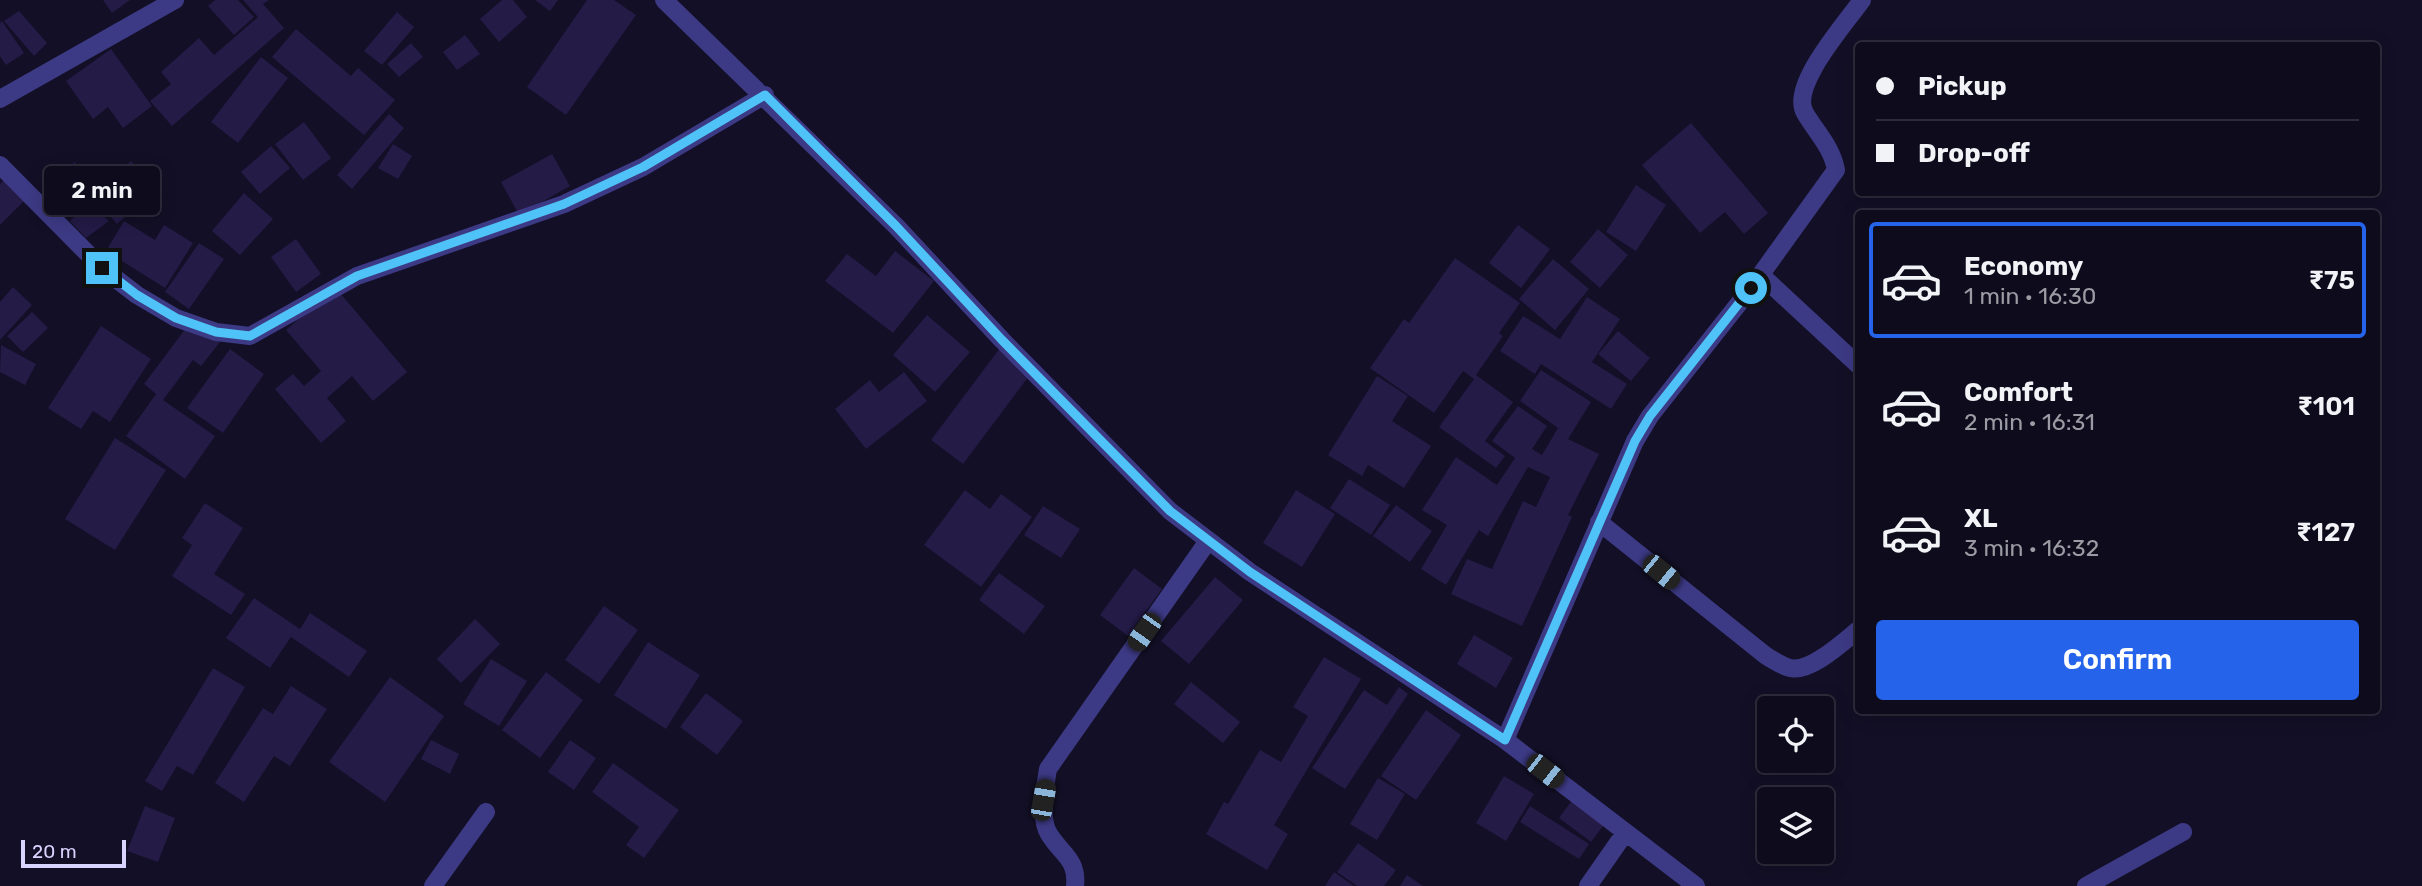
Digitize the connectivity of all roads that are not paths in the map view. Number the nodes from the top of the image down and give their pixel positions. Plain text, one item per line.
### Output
1 (175, 0) edge
2 (664, 0) edge
3 (1862, 0) edge
4 (765, 95) junction
5 (0, 99) edge
6 (0, 165) edge
7 (1761, 275) junction
8 (1855, 362) edge
9 (1599, 522) junction
10 (1208, 541) junction
11 (1855, 632) edge
12 (1505, 740) junction
13 (486, 812) dead end
14 (2183, 832) dead end
15 (1625, 833) junction
16 (433, 886) edge
17 (1075, 886) edge
18 (1588, 886) edge
19 (1696, 886) edge
20 (2086, 886) edge

1 - 5 street
2 - 4 street
3 - 7 street
4 - 6 street
4 - 10 street
7 - 8 street
7 - 9 street
9 - 11 street
9 - 12 street
10 - 12 street
10 - 17 street
12 - 15 street
13 - 16 street
14 - 20 street
15 - 18 street
15 - 19 street

